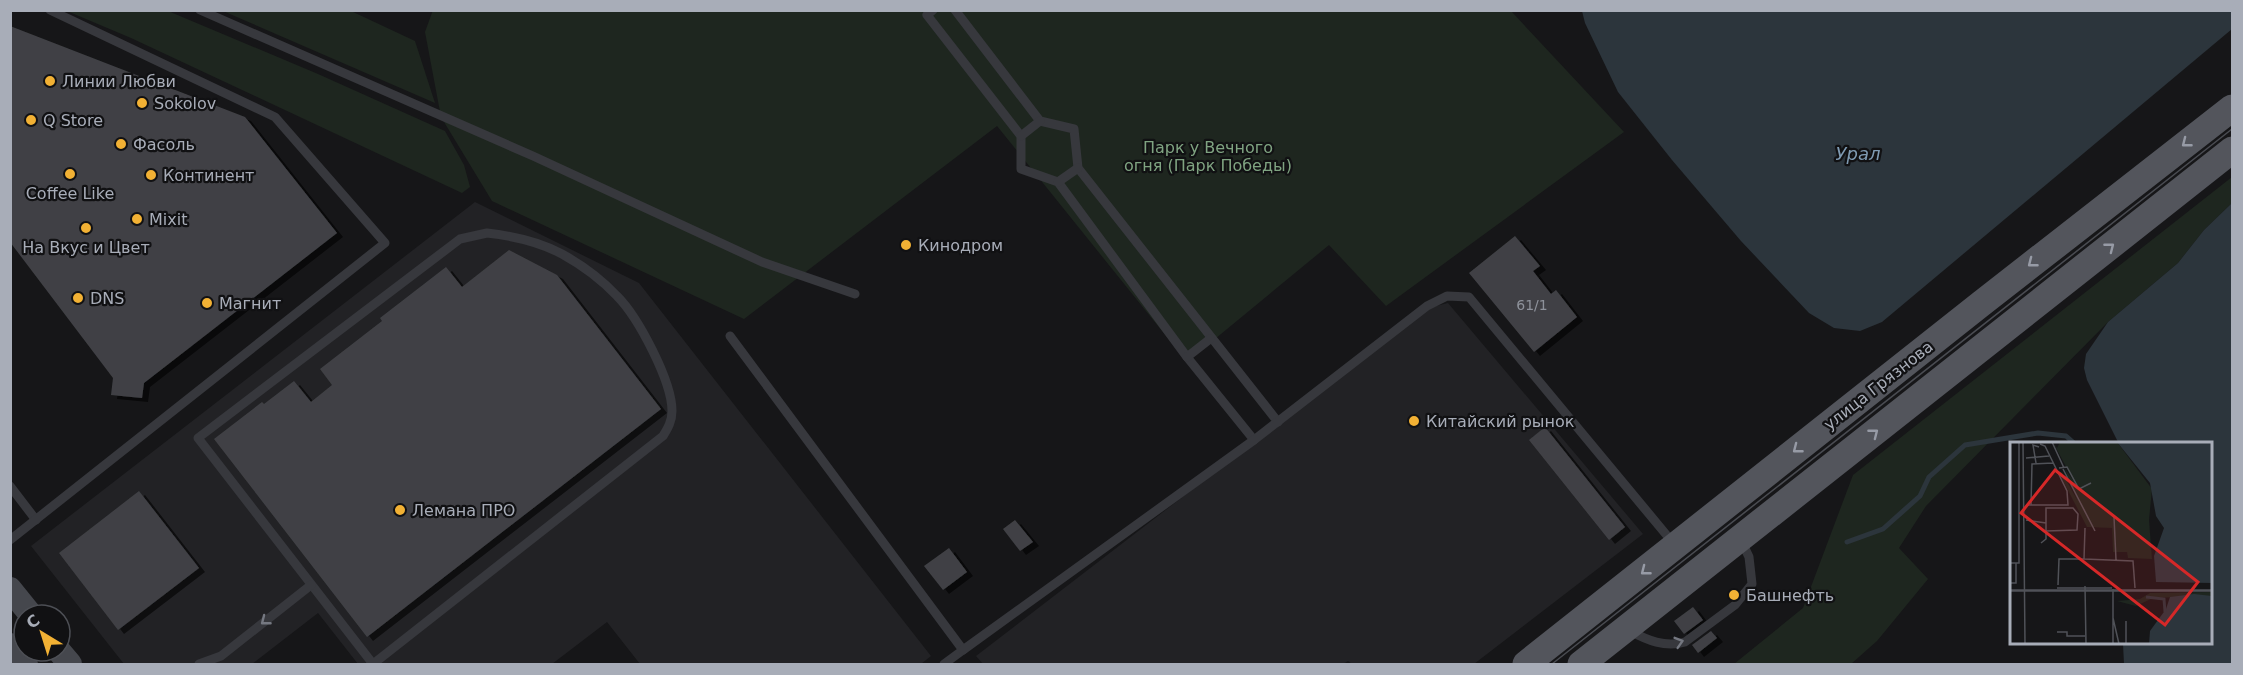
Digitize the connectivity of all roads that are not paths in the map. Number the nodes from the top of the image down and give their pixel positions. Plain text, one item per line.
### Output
1 (50, 10) edge
2 (200, 10) edge
3 (933, 10) edge
4 (955, 10) edge
5 (2232, 108) edge
6 (1040, 121) junction
7 (1021, 136) junction
8 (2232, 150) edge
9 (1078, 168) junction
10 (1058, 182) junction
11 (855, 294) dead end
12 (730, 336) dead end
13 (1210, 339) junction
14 (1187, 357) junction
15 (1278, 422) junction
16 (1254, 440) junction
17 (10, 486) edge
18 (36, 519) junction
19 (1740, 539) junction
20 (10, 540) edge
21 (1675, 546) junction
22 (311, 585) junction
23 (10, 589) edge
24 (21, 603) edge
25 (1625, 629) junction
26 (10, 645) edge
27 (963, 650) junction
28 (26, 664) edge
29 (199, 664) edge
30 (944, 664) edge
31 (1526, 664) edge
32 (1581, 664) edge

1 - 18 lane
2 - 11 lane
3 - 7 lane
4 - 6 lane
5 -> 21 main road, улица Грязнова
6 - 7 lane
6 - 9 lane
7 - 10 lane
19 -> 8 main road
9 - 10 lane
9 - 13 lane
10 - 14 lane
12 - 27 lane
13 - 14 lane
13 - 15 lane
14 - 16 lane
15 - 16 lane
15 - 21 lane
16 - 27 lane
17 - 18 lane
18 - 20 lane
19 - 25 main road
25 -> 19 lane
21 -> 31 main road, улица Грязнова
22 - 22 lane
22 -> 29 lane
23 - 24 main road
25 - 32 main road
26 - 28 main road
27 - 30 lane

